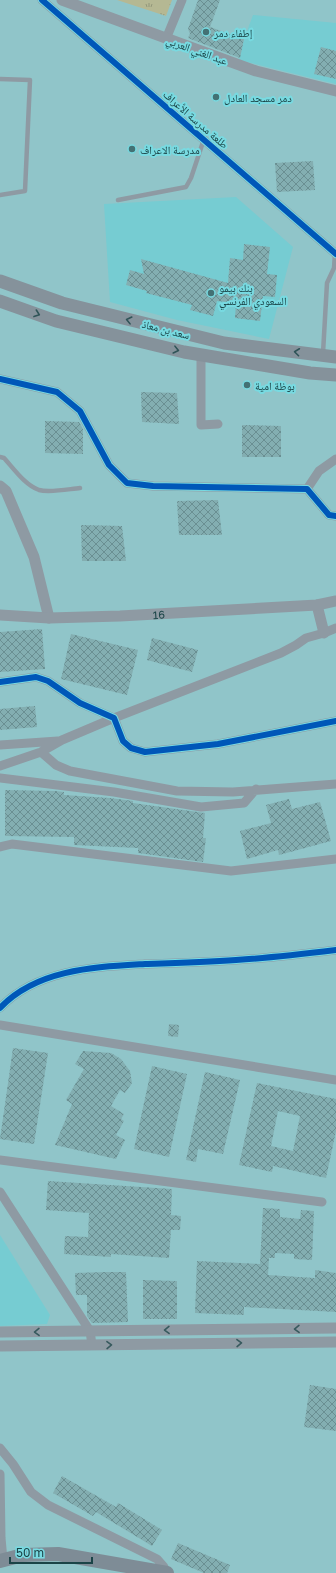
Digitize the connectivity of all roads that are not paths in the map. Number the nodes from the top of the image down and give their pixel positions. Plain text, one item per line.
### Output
1 (42, 0) edge
2 (62, 0) edge
3 (182, 0) edge
4 (166, 39) junction
5 (0, 79) edge
6 (336, 91) edge
7 (204, 139) junction
8 (0, 195) edge
9 (118, 200) dead end
10 (336, 253) edge
11 (0, 281) edge
12 (0, 301) edge
13 (201, 355) junction
14 (330, 356) edge
15 (336, 375) edge
16 (0, 379) edge
17 (218, 424) dead end
18 (0, 457) edge
19 (336, 459) edge
20 (0, 486) edge
21 (80, 488) dead end
22 (307, 490) junction
23 (336, 516) edge
24 (336, 601) edge
25 (317, 605) junction
26 (0, 615) edge
27 (49, 618) junction
28 (336, 628) edge
29 (324, 633) junction
30 (0, 682) edge
31 (114, 718) junction
32 (336, 721) edge
33 (62, 740) junction
34 (0, 744) edge
35 (40, 752) junction
36 (0, 766) edge
37 (0, 778) edge
38 (336, 784) edge
39 (256, 789) junction
40 (0, 847) edge
41 (336, 859) edge
42 (336, 950) edge
43 (0, 1008) edge
44 (0, 1025) edge
45 (336, 1080) edge
46 (0, 1160) edge
47 (0, 1192) edge
48 (322, 1202) dead end
49 (336, 1328) edge
50 (90, 1331) junction
51 (0, 1332) edge
52 (336, 1342) edge
53 (92, 1345) junction
54 (0, 1346) edge
55 (0, 1448) edge
56 (0, 1474) edge
57 (0, 1490) edge
58 (1, 1561) edge
59 (165, 1573) edge

1 - 7 street, طلعة مدرسة الأعراف
2 - 4 street, عبد الغني العربي
3 - 4 street
4 - 6 street, عبد الغني العربي
5 - 8 lane
7 - 9 lane
7 - 10 street, طلعة مدرسة الأعراف
10 - 14 lane
14 -> 11 main road, سعد بن معاذ
12 -> 13 main road, سعد بن معاذ
13 - 15 main road, سعد بن معاذ
13 - 17 street
16 - 22 street
18 - 21 lane
19 - 22 street
20 - 27 street
22 - 23 street
24 - 25 street, 16
25 - 27 street, 16
25 - 29 street
26 - 27 street, 16
28 - 29 street
29 - 31 street
30 - 31 street
31 - 32 street
31 - 33 street
33 - 34 street
33 - 35 street
35 - 36 street
35 - 39 street
37 - 39 street
38 - 39 street
40 - 41 street
42 - 43 street
44 - 45 street
46 - 48 street
47 - 50 street
49 -> 50 street
50 -> 51 street
50 - 53 street
53 -> 52 street
53 - 54 street
55 - 59 street
56 - 57 street
57 - 58 street
58 - 59 main road

